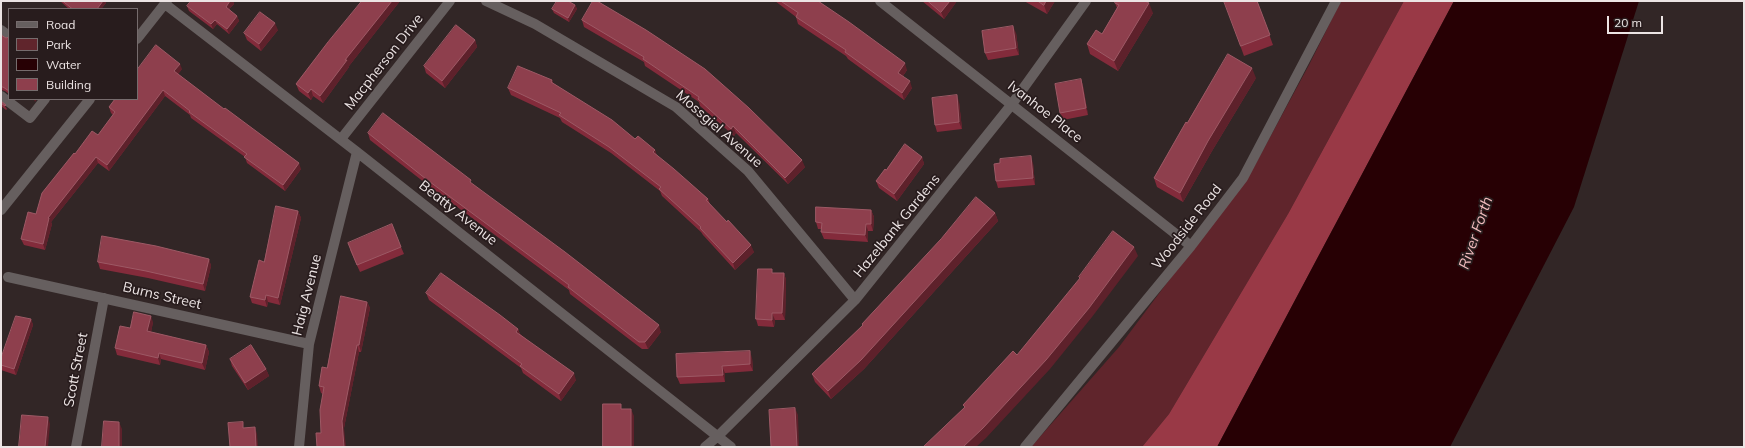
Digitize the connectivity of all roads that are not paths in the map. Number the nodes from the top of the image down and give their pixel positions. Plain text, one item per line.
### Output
1 (450, 1) edge
2 (486, 1) edge
3 (880, 1) edge
4 (1086, 1) edge
5 (1335, 1) edge
6 (166, 2) edge
7 (138, 38) edge
8 (1, 96) edge
9 (44, 100) edge
10 (89, 100) edge
11 (1012, 104) junction
12 (341, 140) junction
13 (357, 152) junction
14 (1, 210) edge
15 (1191, 246) junction
16 (8, 277) dead end
17 (104, 298) junction
18 (855, 300) junction
19 (309, 344) junction
20 (718, 436) junction
21 (76, 447) edge
22 (299, 447) edge
23 (705, 447) edge
24 (732, 447) edge
25 (1025, 447) edge

1 - 12 street, Macpherson Drive
2 - 18 street, Mossgiel Avenue
3 - 11 street, Ivanhoe Place
4 - 11 street, Hazelbank Gardens
5 - 15 street, Woodside Road
6 - 7 street
6 - 12 street, Beatty Avenue
8 - 9 street
10 - 14 street
11 - 15 street, Ivanhoe Place
11 - 18 street, Hazelbank Gardens
12 - 13 street, Beatty Avenue
13 - 19 street, Haig Avenue
13 - 20 street, Beatty Avenue
15 - 25 street, Woodside Road
16 - 17 street, Burns Street
17 - 19 street, Burns Street
17 - 21 street, Scott Street
18 - 20 street, Hazelbank Gardens
19 - 22 street, Haig Avenue
20 - 23 street, Hazelbank Gardens
20 - 24 street, Beatty Avenue

